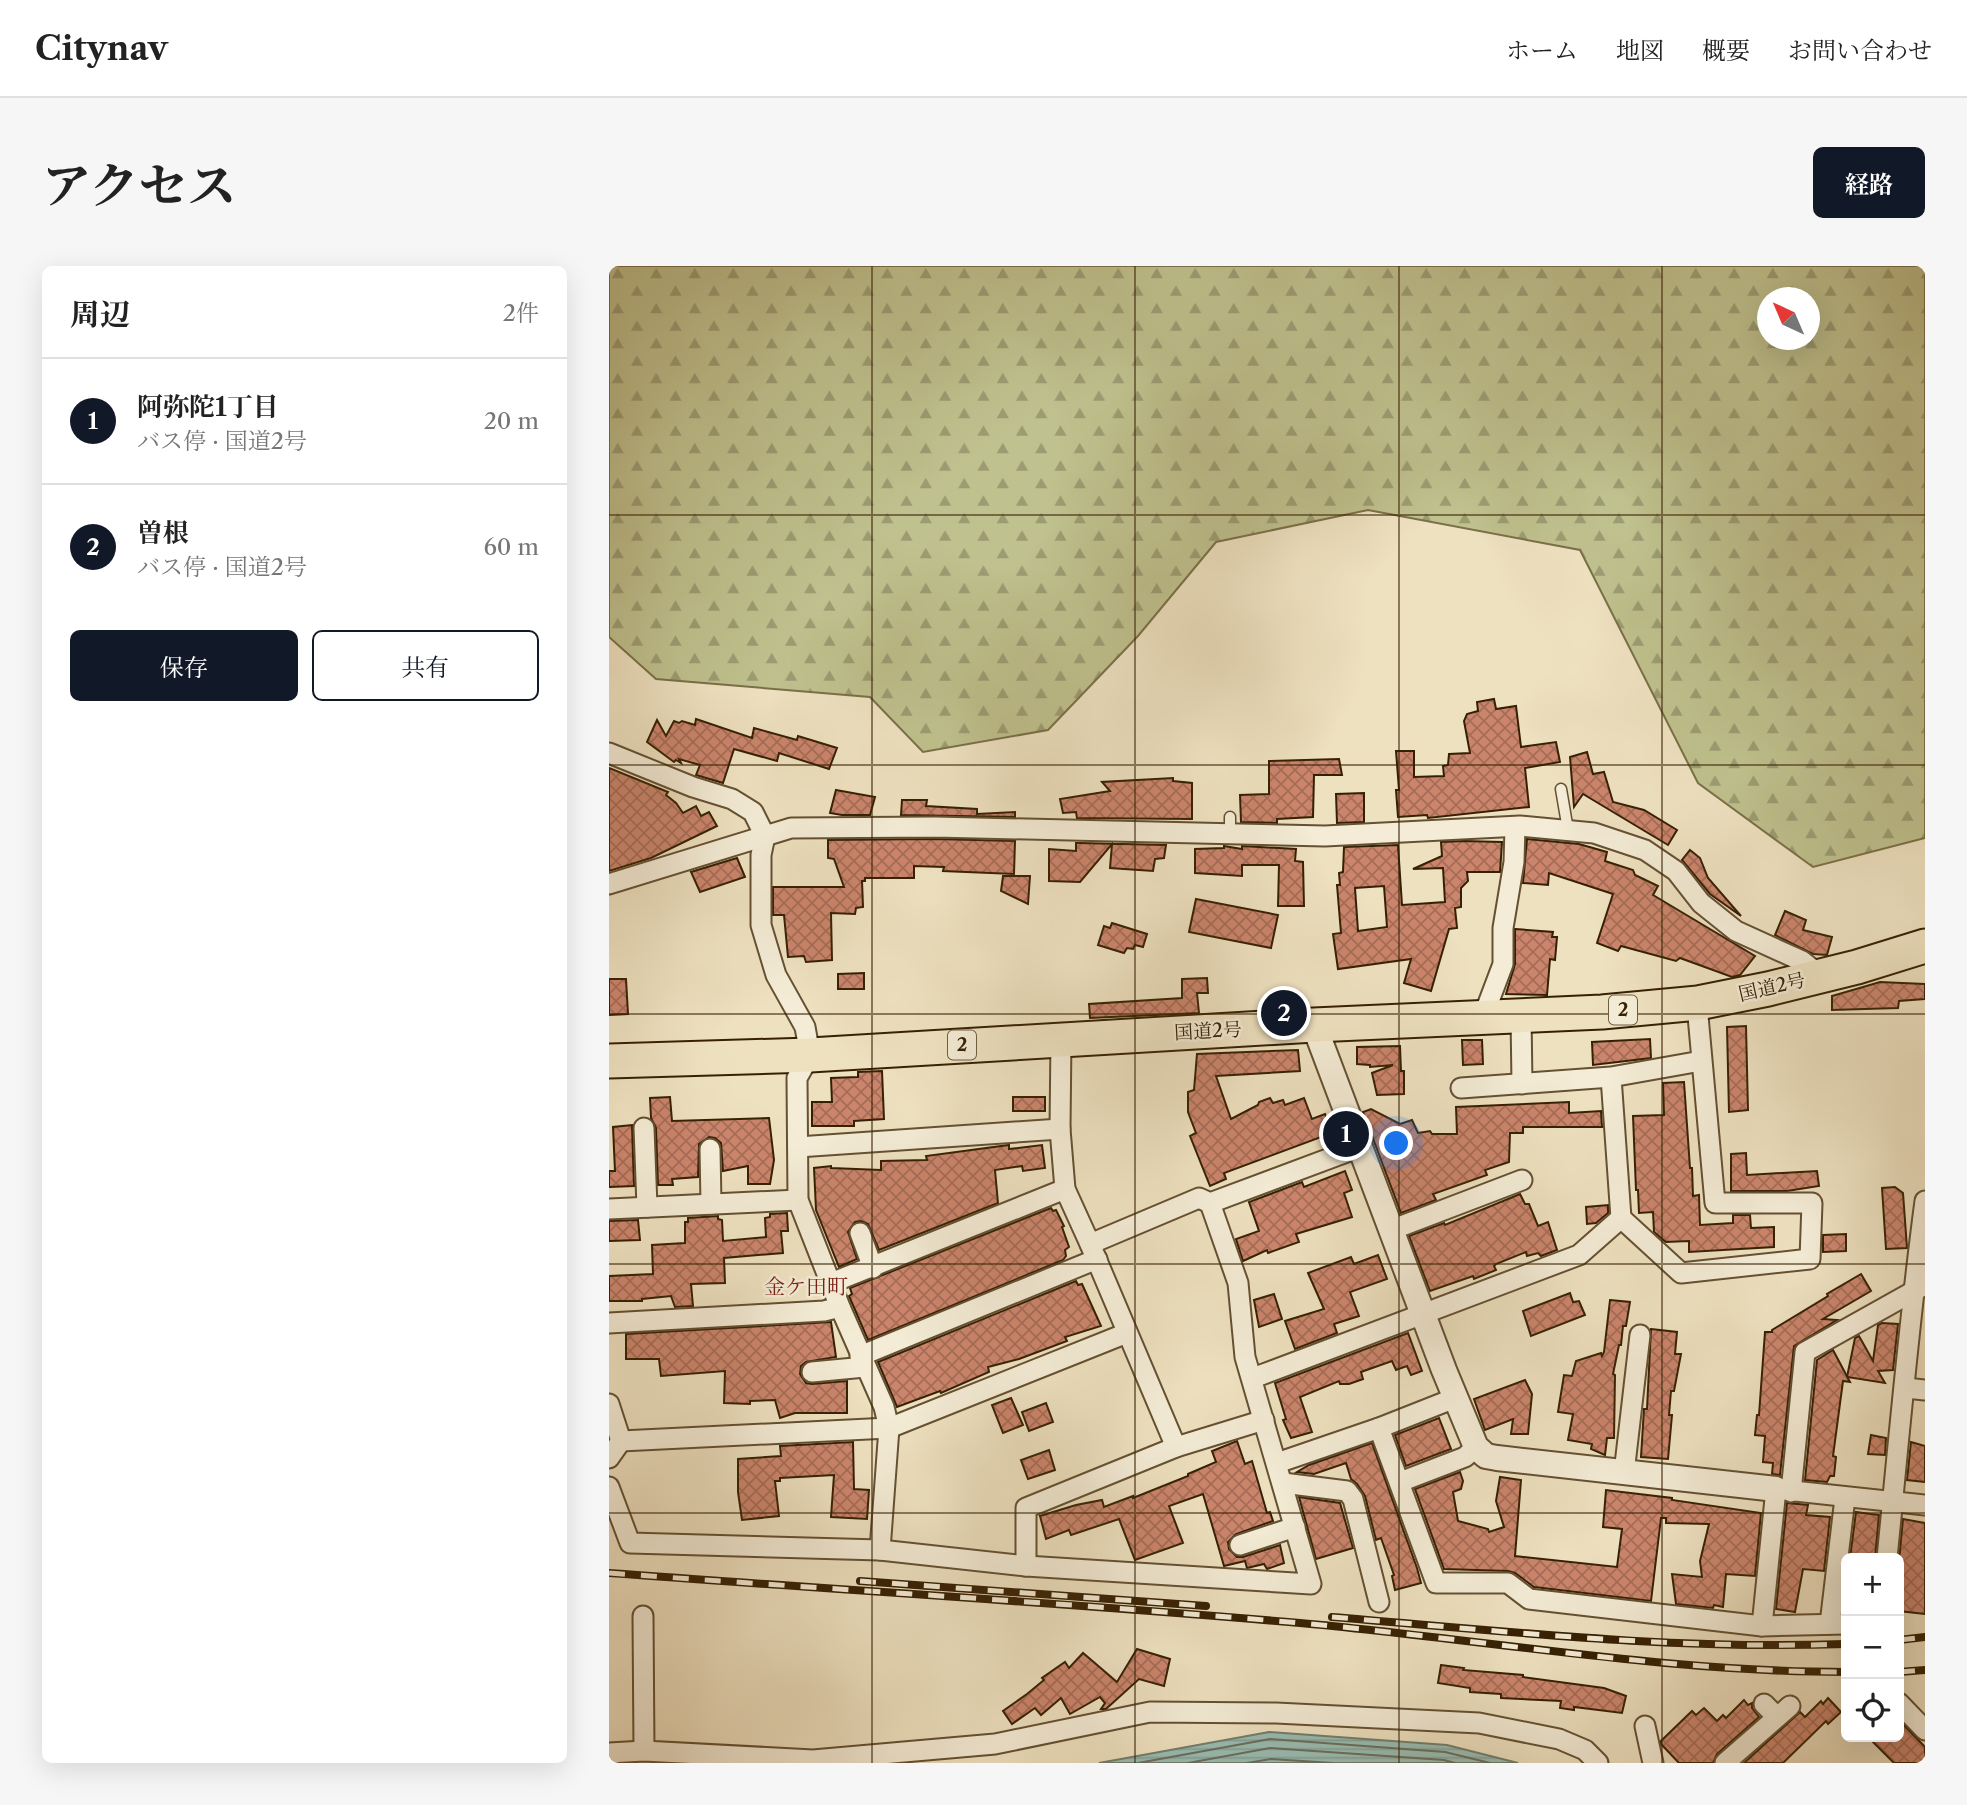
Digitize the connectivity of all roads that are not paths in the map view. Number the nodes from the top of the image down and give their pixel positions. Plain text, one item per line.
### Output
1 (609, 753) edge
2 (1561, 789) dead end
3 (1515, 827) junction
4 (1568, 830) junction
5 (765, 836) junction
6 (609, 884) edge
7 (1925, 946) edge
8 (1821, 976) junction
9 (1521, 1016) junction
10 (1698, 1016) dead end
11 (1483, 1017) junction
12 (1314, 1025) junction
13 (1061, 1039) junction
14 (810, 1055) junction
15 (609, 1061) edge
16 (1701, 1061) junction
17 (1611, 1077) junction
18 (1522, 1084) junction
19 (644, 1128) dead end
20 (1060, 1129) junction
21 (797, 1147) junction
22 (1360, 1147) junction
23 (710, 1149) dead end
24 (1522, 1180) dead end
25 (1065, 1189) junction
26 (798, 1199) junction
27 (1925, 1201) edge
28 (711, 1203) junction
29 (1210, 1203) junction
30 (647, 1207) junction
31 (609, 1209) edge
32 (1621, 1218) junction
33 (1391, 1230) junction
34 (860, 1233) dead end
35 (1093, 1252) junction
36 (873, 1268) junction
37 (831, 1283) junction
38 (1919, 1288) edge
39 (839, 1307) junction
40 (1423, 1315) junction
41 (609, 1323) edge
42 (1127, 1333) junction
43 (1640, 1335) dead end
44 (863, 1362) junction
45 (812, 1372) dead end
46 (1261, 1375) dead end
47 (1915, 1389) edge
48 (1455, 1398) junction
49 (609, 1404) edge
50 (1263, 1420) junction
51 (889, 1428) junction
52 (1379, 1428) junction
53 (621, 1441) junction
54 (1176, 1447) junction
55 (1476, 1447) junction
56 (609, 1458) edge
57 (1277, 1463) junction
58 (1624, 1473) junction
59 (1400, 1482) junction
60 (1283, 1483) junction
61 (609, 1487) edge
62 (1783, 1490) junction
63 (1845, 1498) junction
64 (1893, 1501) junction
65 (1925, 1505) edge
66 (1295, 1527) junction
67 (1240, 1545) dead end
68 (880, 1550) junction
69 (1888, 1553) edge
70 (1026, 1566) junction
71 (1379, 1602) dead end
72 (643, 1616) dead end
73 (1838, 1624) edge
74 (1762, 1626) junction
75 (1904, 1708) edge
76 (1777, 1709) dead end
77 (1645, 1726) dead end
78 (1925, 1730) edge
79 (644, 1751) junction
80 (609, 1752) edge
81 (1598, 1763) edge
82 (1653, 1763) edge
83 (1725, 1763) edge

1 - 5 street
2 - 4 lane
3 - 4 street
3 - 5 street
3 - 11 street
4 - 8 street
5 - 6 street
5 - 14 street
7 - 8 highway, 国道2号 / 2
8 - 9 highway, 国道2号 / 2
9 - 11 highway, 国道2号 / 2
9 - 18 street
10 - 16 street
11 - 12 highway, 国道2号 / 2
12 - 13 highway, 国道2号 / 2
12 - 22 street
13 - 14 highway, 国道2号 / 2
13 - 20 street
14 - 15 highway, 国道2号 / 2
14 - 21 street
16 - 17 street
16 - 32 street
17 - 18 street
17 - 18 street
17 - 32 street
19 - 30 street
20 - 21 street
20 - 25 street
21 - 26 street
22 - 29 street
22 - 33 street
23 - 28 street
24 - 33 street
25 - 35 street
25 - 36 street
26 - 28 street
26 - 37 street
27 - 38 street
28 - 30 street
29 - 35 street
29 - 50 street
30 - 31 street
32 - 40 street
33 - 40 street
34 - 36 street
35 - 42 street
35 - 44 street
36 - 37 street
37 - 39 street
38 - 47 street
38 - 62 street
39 - 41 street
39 - 44 street
40 - 46 street
40 - 48 street
42 - 51 street
42 - 54 street
43 - 58 street
44 - 45 street
44 - 51 street
47 - 64 street
48 - 52 street
48 - 55 street
49 - 53 street
50 - 54 street
50 - 57 street
51 - 53 street
51 - 68 street
52 - 57 street
52 - 59 street
53 - 56 street
54 - 70 street
55 - 58 street
55 - 59 street
57 - 60 street
58 - 62 street
59 - 74 street
60 - 66 street
60 - 71 street
61 - 68 street
62 - 63 street
62 - 74 street
63 - 64 street
63 - 73 street
64 - 65 street
64 - 69 street
66 - 67 street
66 - 70 street
68 - 70 street
72 - 79 street
73 - 74 street
75 - 78 street
76 - 83 street
77 - 82 street
79 - 80 street
79 - 81 street

